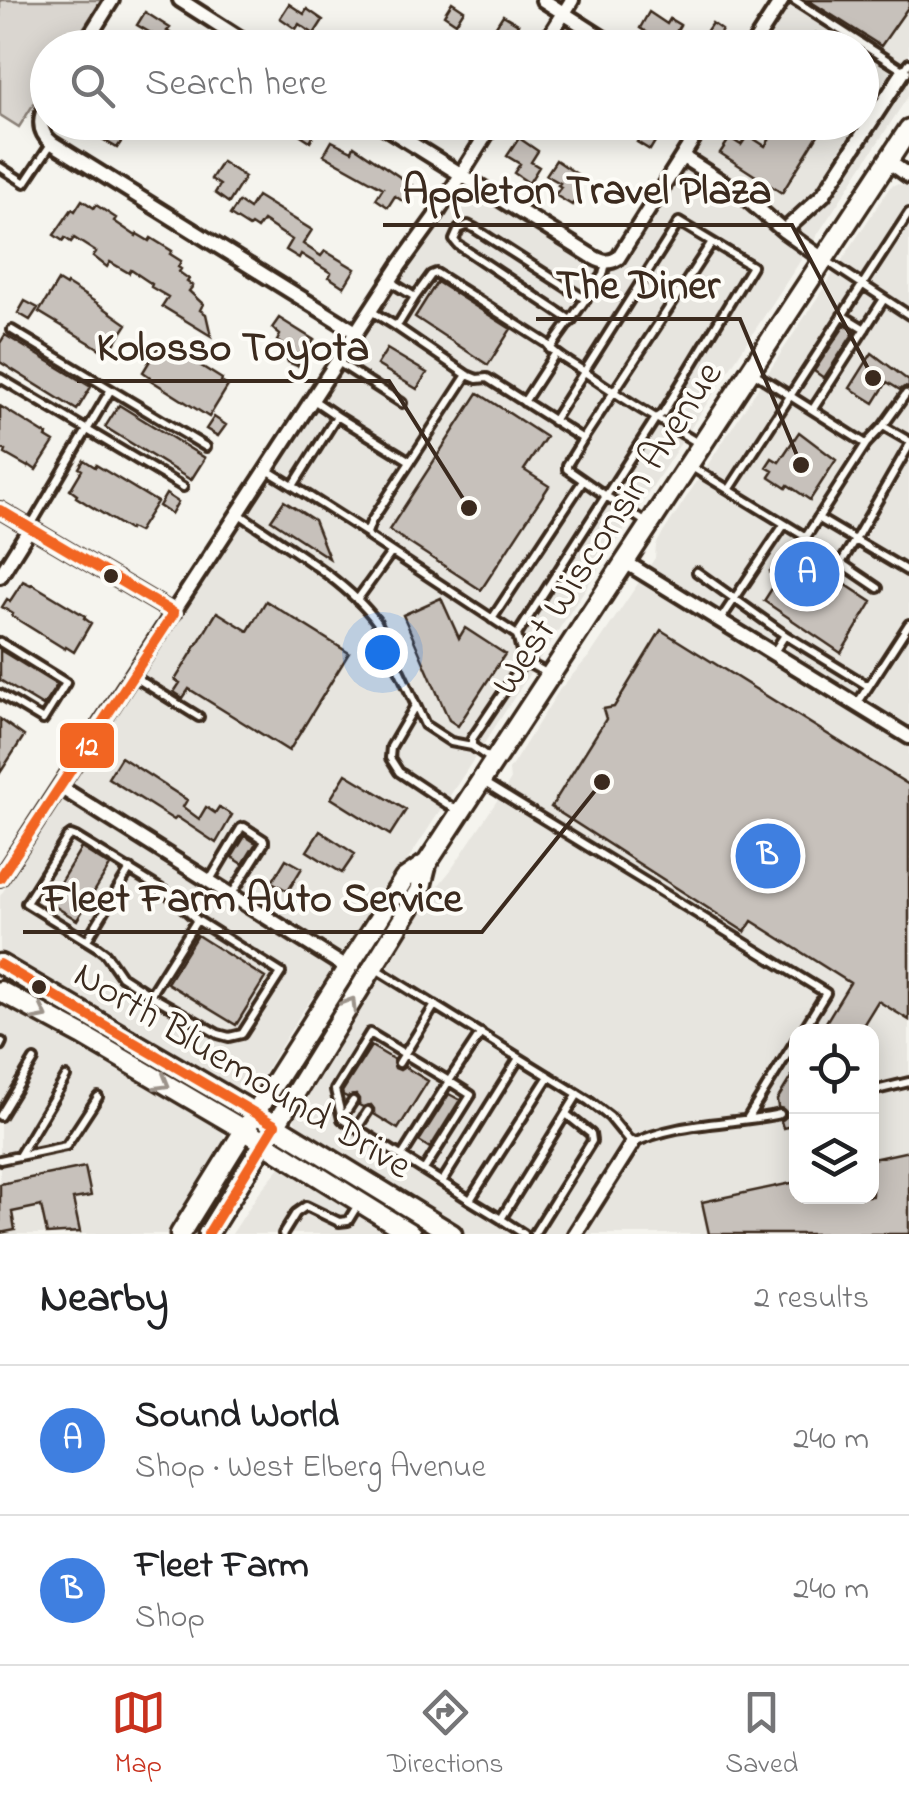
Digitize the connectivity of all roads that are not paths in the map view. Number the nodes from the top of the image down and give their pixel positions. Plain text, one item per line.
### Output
1 (112, 0) edge
2 (180, 0) edge
3 (543, 0) edge
4 (572, 0) edge
5 (782, 0) edge
6 (794, 0) edge
7 (564, 13) junction
8 (93, 30) edge
9 (228, 30) edge
10 (553, 30) edge
11 (590, 30) edge
12 (763, 30) edge
13 (844, 30) edge
14 (879, 51) edge
15 (906, 67) edge
16 (879, 109) edge
17 (909, 129) edge
18 (49, 140) edge
19 (407, 140) edge
20 (483, 140) edge
21 (693, 140) edge
22 (859, 140) edge
23 (52, 143) junction
24 (683, 157) junction
25 (888, 161) junction
26 (0, 167) edge
27 (462, 174) junction
28 (909, 176) edge
29 (909, 214) edge
30 (784, 231) junction
31 (712, 242) junction
32 (823, 259) junction
33 (607, 262) junction
34 (390, 281) junction
35 (861, 284) junction
36 (416, 297) junction
37 (884, 299) junction
38 (586, 300) junction
39 (370, 311) junction
40 (842, 315) junction
41 (909, 315) edge
42 (572, 321) junction
43 (394, 325) junction
44 (865, 328) junction
45 (12, 330) dead end
46 (356, 332) junction
47 (553, 352) junction
48 (337, 361) junction
49 (750, 370) junction
50 (583, 371) junction
51 (467, 375) junction
52 (0, 378) edge
53 (110, 391) junction
54 (614, 393) junction
55 (906, 394) dead end
56 (791, 395) junction
57 (312, 399) junction
58 (524, 402) junction
59 (402, 403) dead end
60 (813, 409) junction
61 (336, 416) junction
62 (656, 418) junction
63 (552, 420) junction
64 (884, 426) junction
65 (88, 431) junction
66 (584, 439) junction
67 (866, 444) junction
68 (909, 444) edge
69 (701, 445) junction
70 (206, 447) dead end
71 (410, 461) junction
72 (688, 465) junction
73 (266, 470) junction
74 (583, 481) junction
75 (293, 486) junction
76 (183, 487) dead end
77 (729, 490) junction
78 (606, 496) junction
79 (0, 510) edge
80 (238, 513) junction
81 (818, 518) junction
82 (649, 525) junction
83 (784, 525) junction
84 (30, 528) junction
85 (368, 533) junction
86 (855, 540) junction
87 (390, 553) junction
88 (625, 562) junction
89 (696, 572) dead end
90 (909, 572) edge
91 (0, 576) edge
92 (878, 588) dead end
93 (357, 600) junction
94 (736, 600) junction
95 (174, 612) junction
96 (492, 619) junction
97 (720, 620) junction
98 (909, 624) edge
99 (517, 635) junction
100 (785, 635) junction
101 (0, 642) edge
102 (773, 654) junction
103 (524, 663) junction
104 (550, 675) junction
105 (850, 675) junction
106 (132, 676) junction
107 (868, 686) junction
108 (838, 693) junction
109 (0, 694) edge
110 (857, 704) junction
111 (415, 706) junction
112 (199, 717) dead end
113 (909, 737) edge
114 (472, 746) junction
115 (494, 761) junction
116 (481, 780) junction
117 (60, 787) junction
118 (460, 812) junction
119 (427, 863) junction
120 (130, 870) junction
121 (0, 878) edge
122 (210, 880) junction
123 (232, 894) junction
124 (197, 920) junction
125 (87, 940) junction
126 (0, 964) edge
127 (373, 966) junction
128 (348, 968) junction
129 (0, 992) edge
130 (150, 995) junction
131 (435, 1005) junction
132 (807, 1024) edge
133 (481, 1034) junction
134 (388, 1045) junction
135 (789, 1051) edge
136 (383, 1053) dead end
137 (404, 1054) junction
138 (519, 1058) junction
139 (34, 1060) dead end
140 (398, 1063) dead end
141 (548, 1076) junction
142 (66, 1077) dead end
143 (448, 1081) junction
144 (909, 1082) edge
145 (879, 1089) edge
146 (578, 1094) junction
147 (98, 1097) dead end
148 (353, 1101) dead end
149 (368, 1111) dead end
150 (255, 1112) junction
151 (566, 1114) junction
152 (780, 1114) dead end
153 (0, 1116) edge
154 (342, 1119) junction
155 (746, 1120) junction
156 (275, 1125) junction
157 (357, 1128) junction
158 (244, 1130) junction
159 (264, 1143) junction
160 (632, 1144) junction
161 (402, 1156) junction
162 (18, 1157) junction
163 (0, 1160) edge
164 (424, 1170) junction
165 (442, 1182) junction
166 (470, 1200) junction
167 (360, 1202) junction
168 (501, 1219) junction
169 (180, 1234) edge
170 (208, 1234) edge
171 (283, 1234) edge
172 (411, 1234) edge
173 (452, 1234) edge
174 (524, 1234) edge
175 (534, 1234) edge
176 (575, 1234) edge

1 - 8 street
2 - 9 street
3 - 7 street
4 - 7 street
5 - 12 street
6 - 13 lane
7 - 10 street
7 - 11 street
14 - 15 lane
15 - 16 street
17 - 25 main road, West Wisconsin Avenue
18 - 23 street
19 - 27 street
20 - 27 street
21 - 24 street
22 - 30 street
23 - 26 lane
23 - 46 street
24 - 30 street
24 - 33 street
25 - 28 street
25 - 32 main road, West Wisconsin Avenue
27 - 33 street
27 - 34 street
29 - 35 lane
30 - 32 street
31 - 50 lane
31 - 54 lane
31 - 62 lane
32 - 35 lane
32 - 49 main road, West Wisconsin Avenue
33 - 38 lane
34 - 36 lane
34 - 39 street
35 - 37 lane
35 - 40 lane
36 - 43 lane
36 - 47 lane
37 - 41 lane
37 - 44 lane
38 - 42 lane
38 - 42 lane
39 - 43 lane
39 - 46 street
40 - 44 lane
40 - 56 lane
42 - 47 lane
43 - 51 lane
44 - 60 lane
45 - 53 lane
46 - 48 street
47 - 50 lane
47 - 58 lane
48 - 57 street
48 - 59 lane
49 - 56 lane
49 - 69 main road, West Wisconsin Avenue
50 - 54 lane
50 - 63 lane
51 - 58 lane
51 - 71 lane
52 - 65 lane
53 - 65 lane
53 - 70 lane
54 - 62 lane
54 - 66 lane
55 - 64 lane
56 - 60 lane
56 - 77 lane
57 - 61 lane
57 - 73 street
58 - 63 lane
60 - 67 lane
61 - 71 lane
61 - 75 lane
62 - 69 lane
62 - 78 lane
63 - 66 lane
64 - 67 lane
64 - 68 lane
65 - 76 lane
65 - 84 lane
66 - 74 lane
67 - 81 lane
68 - 86 lane
69 - 72 main road, West Wisconsin Avenue
71 - 85 lane
72 - 77 lane
72 - 82 main road, West Wisconsin Avenue
73 - 75 lane
73 - 80 street
74 - 78 lane
74 - 96 lane
75 - 85 lane
77 - 83 lane
78 - 82 lane
78 - 99 lane
79 - 84 street
80 - 93 lane
80 - 95 street
81 - 83 lane
81 - 86 lane
82 - 88 main road, West Wisconsin Avenue
83 - 94 lane
84 - 91 street
84 - 95 street
85 - 87 lane
86 - 90 lane
86 - 92 lane
87 - 93 lane
87 - 96 lane
88 - 97 street
88 - 104 main road, West Wisconsin Avenue
89 - 94 lane
93 - 111 lane
94 - 97 lane
94 - 100 lane
95 - 106 street
96 - 99 lane
97 - 102 street
98 - 107 lane
99 - 103 lane
100 - 102 lane
100 - 105 lane
101 - 109 lane
102 - 108 street
103 - 104 lane
103 - 114 lane
104 - 115 main road, West Wisconsin Avenue
105 - 107 lane
105 - 108 lane
106 - 112 lane
106 - 117 street
107 - 110 lane
108 - 110 street
110 - 113 street
111 - 114 lane
111 - 118 lane
114 - 115 lane
115 - 116 main road, West Wisconsin Avenue
116 - 118 main road, West Wisconsin Avenue
116 - 132 lane
117 - 121 street
117 - 122 street
118 - 119 main road, West Wisconsin Avenue
119 - 127 main road, West Wisconsin Avenue
119 - 128 main road, West Wisconsin Avenue
120 - 124 lane
120 - 125 lane
120 - 125 lane
122 - 123 street
122 - 123 lane
123 - 128 street
124 - 130 lane
124 - 130 lane
125 - 130 lane
126 - 150 main road, North Bluemound Drive
127 - 131 lane
156 -> 127 main road, West Wisconsin Avenue
128 - 150 main road, West Wisconsin Avenue
129 -> 158 main road, North Bluemound Drive
131 - 133 lane
131 - 137 lane
133 - 138 lane
133 - 143 lane
134 - 136 lane
134 - 137 lane
134 - 154 lane
135 - 155 lane
137 - 140 lane
137 - 143 lane
138 - 141 lane
138 - 165 lane
139 - 153 lane
141 - 146 lane
141 - 166 lane
142 - 162 lane
143 - 161 lane
143 - 164 lane
144 - 145 lane
146 - 151 lane
146 - 160 lane
147 - 162 lane
148 - 154 lane
149 - 157 lane
150 - 156 main road, North Bluemound Drive
150 - 158 main road, West Wisconsin Avenue
151 - 168 lane
151 - 175 lane
152 - 155 lane
154 - 157 lane
155 - 160 lane
156 - 159 main road, West Wisconsin Avenue
156 - 173 main road, North Bluemound Drive
157 - 161 lane
158 - 159 main road, North Bluemound Drive
158 - 169 main road, West Wisconsin Avenue
159 - 167 main road, North Bluemound Drive
159 - 170 main road, West Wisconsin Avenue
160 - 176 street
161 - 164 lane
162 - 163 lane
164 - 165 lane
165 - 166 lane
166 - 168 lane
167 - 171 lane
167 - 172 main road, North Bluemound Drive
168 - 174 lane

